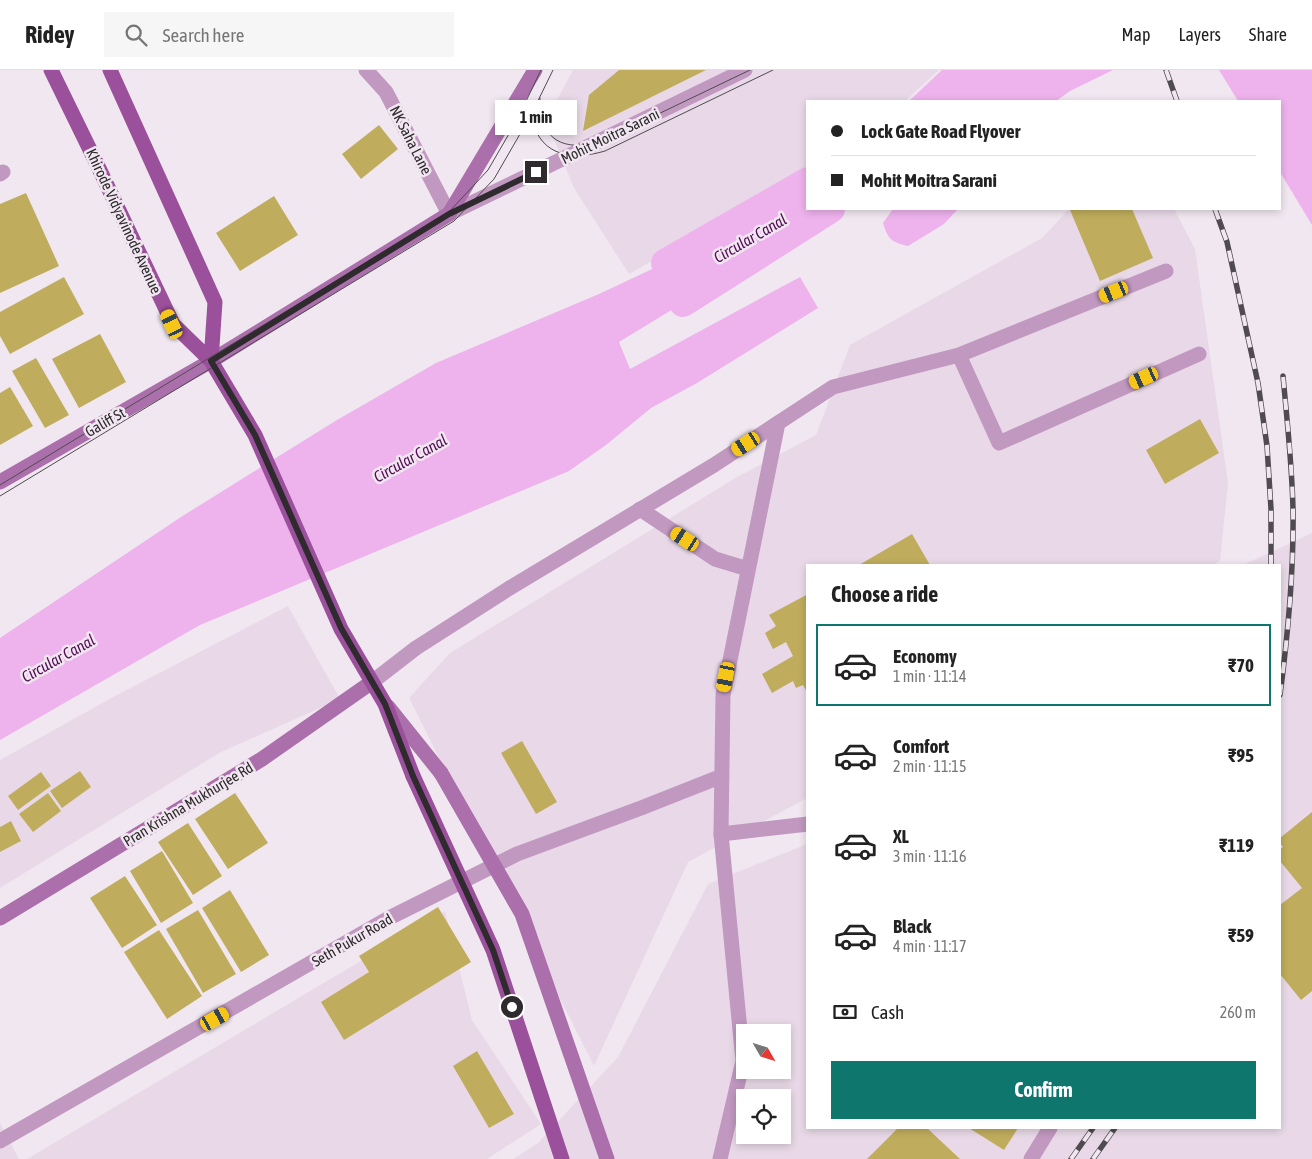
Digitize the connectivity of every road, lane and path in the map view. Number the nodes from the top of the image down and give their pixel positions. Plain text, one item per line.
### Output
1 (50, 70) edge
2 (110, 70) edge
3 (366, 70) edge
4 (535, 70) edge
5 (745, 70) edge
6 (449, 214) junction
7 (1166, 271) dead end
8 (1199, 354) dead end
9 (959, 355) junction
10 (211, 361) junction
11 (778, 423) junction
12 (0, 482) edge
13 (640, 509) junction
14 (748, 568) junction
15 (372, 682) junction
16 (385, 704) junction
17 (722, 776) junction
18 (806, 824) edge
19 (721, 834) junction
20 (0, 918) edge
21 (1049, 1129) edge
22 (0, 1141) edge
23 (562, 1159) edge
24 (608, 1159) edge
25 (720, 1159) edge
26 (1031, 1159) edge

1 - 10 main road, Khirode Vidyavinode Avenue
2 - 10 main road
3 - 6 street, NK Saha Lane
4 - 6 main road
5 - 6 street, Mohit Moitra Sarani
6 - 10 main road, Galiff St
7 - 9 street
8 - 9 street
9 - 11 street
10 - 12 main road, Galiff St
10 - 15 main road, Khirode Vidyavinode Avenue
11 - 13 street
11 - 14 street
13 - 14 street
13 - 15 street
14 - 17 street
15 - 16 main road, Khirode Vidyavinode Avenue
15 - 20 main road, Pran Krishna Mukhurjee Rd
16 - 23 main road, Khirode Vidyavinode Avenue, bridge
16 - 24 main road, bridge
17 - 19 street
17 - 22 street, Seth Pukur Road
18 - 19 street
19 - 25 street
21 - 26 street

